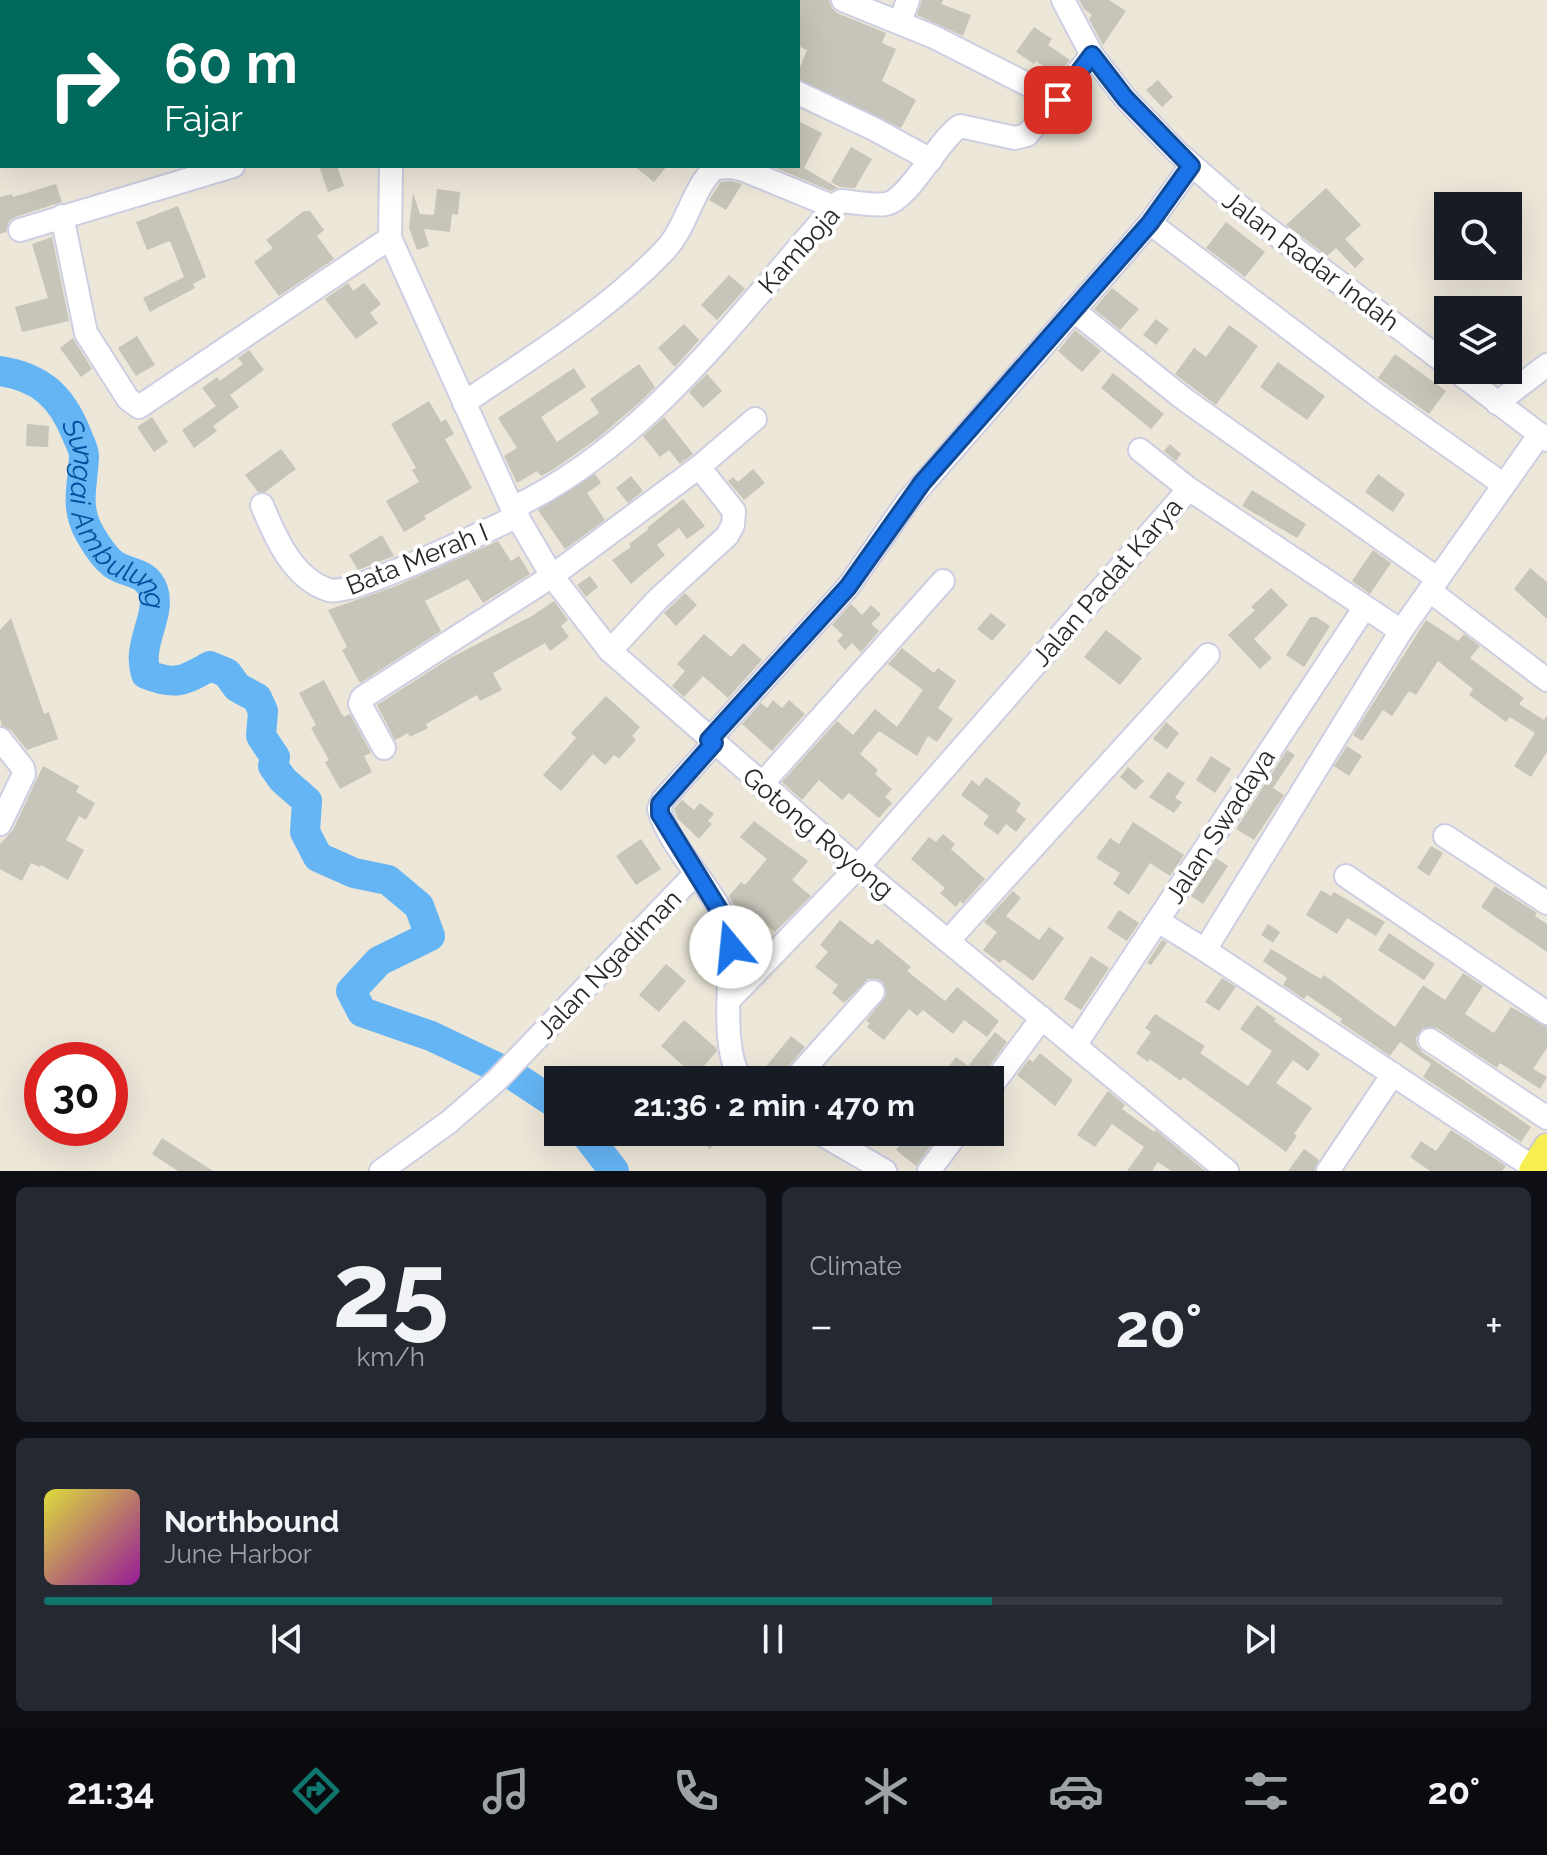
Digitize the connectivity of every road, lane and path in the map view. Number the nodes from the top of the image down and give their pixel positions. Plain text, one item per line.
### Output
1 (843, 0) edge
2 (908, 0) edge
3 (1063, 0) edge
4 (900, 22) junction
5 (1092, 55) junction
6 (800, 94) edge
7 (1058, 100) junction
8 (931, 160) junction
9 (1191, 166) junction
10 (221, 168) edge
11 (391, 168) edge
12 (715, 168) edge
13 (736, 168) edge
14 (834, 207) junction
15 (62, 216) junction
16 (1150, 223) junction
17 (20, 230) dead end
18 (390, 238) junction
19 (1073, 310) junction
20 (1434, 354) edge
21 (1547, 365) edge
22 (1473, 384) edge
23 (464, 403) junction
24 (1497, 403) junction
25 (755, 419) dead end
26 (1543, 437) edge
27 (1140, 450) dead end
28 (699, 467) junction
29 (1504, 485) junction
30 (1189, 489) junction
31 (262, 505) dead end
32 (515, 512) junction
33 (552, 576) junction
34 (943, 581) dead end
35 (1434, 585) junction
36 (1365, 607) junction
37 (1401, 631) junction
38 (610, 651) junction
39 (1208, 655) dead end
40 (1547, 680) edge
41 (0, 739) edge
42 (712, 742) junction
43 (384, 748) dead end
44 (761, 785) junction
45 (0, 824) edge
46 (1445, 836) dead end
47 (858, 867) junction
48 (695, 874) junction
49 (1346, 876) dead end
50 (1547, 903) edge
51 (1158, 921) junction
52 (948, 941) junction
53 (1205, 950) junction
54 (873, 992) dead end
55 (729, 1000) junction
56 (1547, 1013) edge
57 (1042, 1018) junction
58 (1430, 1040) dead end
59 (1076, 1044) junction
60 (735, 1066) edge
61 (807, 1066) edge
62 (1004, 1069) edge
63 (1393, 1074) junction
64 (1547, 1118) edge
65 (842, 1146) edge
66 (948, 1146) edge
67 (1537, 1162) edge
68 (381, 1171) edge
69 (885, 1171) edge
70 (929, 1171) edge
71 (1227, 1171) edge
72 (1328, 1171) edge

1 - 4 street
2 - 4 street
3 - 5 street, Jalan Radar Indah
4 - 7 street
5 - 7 street, Kamboja
5 - 9 street, Jalan Radar Indah
6 - 8 street
7 - 8 street, Kamboja
8 - 14 street, Kamboja
9 - 16 street
9 - 20 street, Jalan Radar Indah
10 - 15 street
11 - 18 street, Gotong Royong
12 - 23 street
13 - 14 street
14 - 32 street, Kamboja
15 - 17 street
15 - 18 street
16 - 19 street
16 - 29 street
18 - 23 street, Gotong Royong
19 - 35 street
19 - 42 street
21 - 24 street
22 - 24 street
23 - 32 street, Gotong Royong
24 - 26 street
25 - 28 street
26 - 29 street
27 - 30 street
28 - 33 street
28 - 38 street
29 - 35 street
30 - 36 street, Jalan Padat Karya
30 - 47 street, Jalan Padat Karya
31 - 32 street, Bata Merah I
32 - 33 street, Gotong Royong
33 - 38 street, Gotong Royong
33 - 43 street
34 - 44 street
35 - 37 street
35 - 40 street
36 - 37 street, Jalan Padat Karya
36 - 51 street, Jalan Swadaya
37 - 53 street
38 - 42 street, Gotong Royong
39 - 52 street
41 - 45 street
42 - 44 street, Gotong Royong
42 - 48 street
44 - 47 street, Gotong Royong
46 - 50 street
47 - 52 street, Gotong Royong
47 - 55 street, Jalan Padat Karya
48 - 55 street
48 - 68 street, Jalan Ngadiman
49 - 56 street
51 - 53 street
51 - 59 street, Jalan Swadaya
52 - 57 street, Gotong Royong
53 - 63 street
54 - 61 street
55 - 60 street
57 - 59 street, Gotong Royong
57 - 62 street
58 - 64 street
59 - 71 street, Gotong Royong
63 - 67 street
63 - 72 street
65 - 69 street
66 - 70 street

